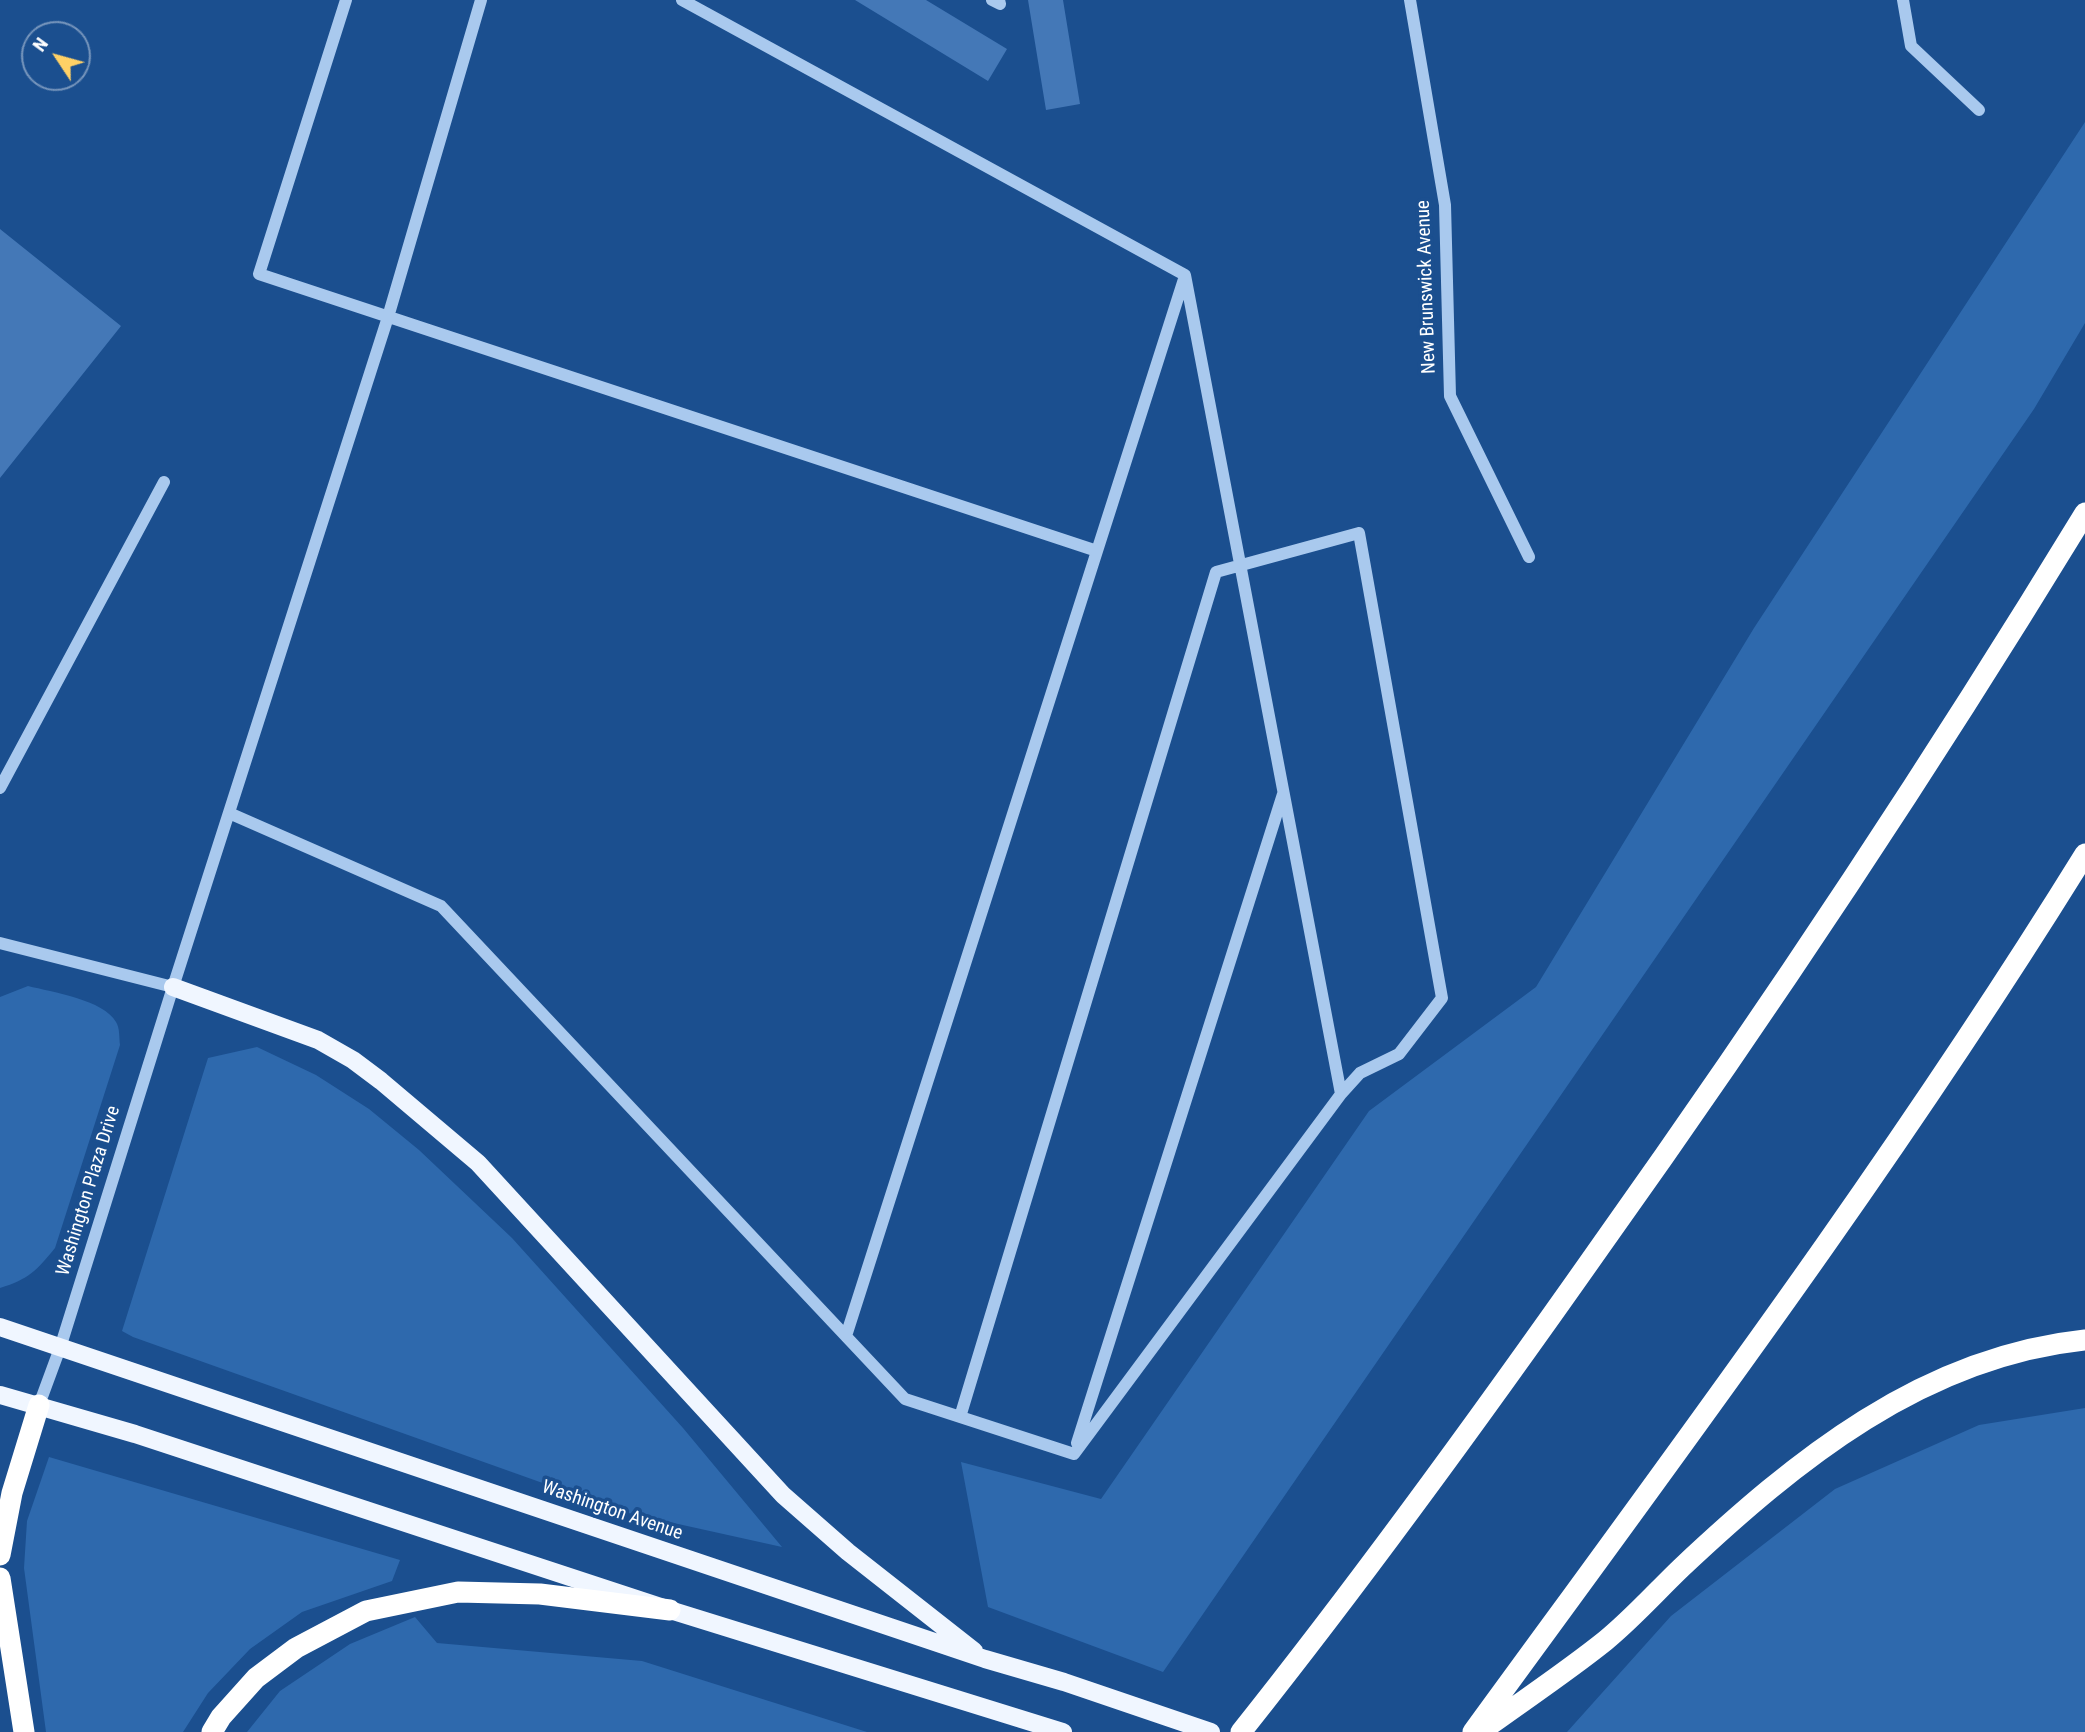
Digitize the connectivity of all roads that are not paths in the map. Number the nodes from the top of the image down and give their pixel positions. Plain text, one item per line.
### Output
1 (346, 0) edge
2 (481, 0) edge
3 (682, 0) edge
4 (992, 0) edge
5 (999, 0) edge
6 (1410, 0) edge
7 (1903, 0) edge
8 (1979, 110) dead end
9 (1185, 275) junction
10 (388, 317) junction
11 (164, 482) dead end
12 (2085, 513) edge
13 (1097, 551) junction
14 (1529, 557) dead end
15 (1240, 566) junction
16 (0, 788) edge
17 (1284, 793) junction
18 (229, 813) junction
19 (2085, 854) edge
20 (0, 943) edge
21 (173, 986) junction
22 (1341, 1094) junction
23 (0, 1327) edge
24 (846, 1336) junction
25 (2085, 1340) edge
26 (61, 1348) junction
27 (0, 1395) edge
28 (39, 1405) junction
29 (960, 1417) junction
30 (1074, 1454) junction
31 (0, 1555) edge
32 (0, 1578) edge
33 (670, 1610) junction
34 (985, 1659) junction
35 (1258, 1709) junction
36 (24, 1732) edge
37 (212, 1732) edge
38 (1063, 1732) edge
39 (1211, 1732) edge
40 (1227, 1732) edge
41 (1241, 1732) edge
42 (1473, 1732) edge
43 (1480, 1732) edge

1 - 10 street
2 - 10 street, Washington Plaza Drive
3 - 9 street
4 - 5 street
6 - 14 street, New Brunswick Avenue
7 - 8 street
9 - 13 street
9 - 15 street
10 - 13 street
10 - 18 street, Washington Plaza Drive
11 - 16 street
12 - 35 highway
13 - 24 street
15 - 17 street
15 - 22 street
15 - 29 street
17 - 22 street
17 - 30 street
18 - 21 street, Washington Plaza Drive
18 - 24 street
19 - 42 highway
20 - 21 street
21 - 26 street, Washington Plaza Drive
21 - 34 main road
22 - 30 street
23 - 26 main road, Washington Avenue
24 - 29 street
25 - 43 highway
26 - 28 street, Washington Plaza Drive
26 - 34 main road, Washington Avenue
27 - 28 main road
28 - 31 highway
28 - 33 main road
29 - 30 street
32 - 36 highway
33 - 37 highway
33 - 38 main road
34 - 39 main road, Washington Avenue
35 - 40 highway
35 - 41 highway

